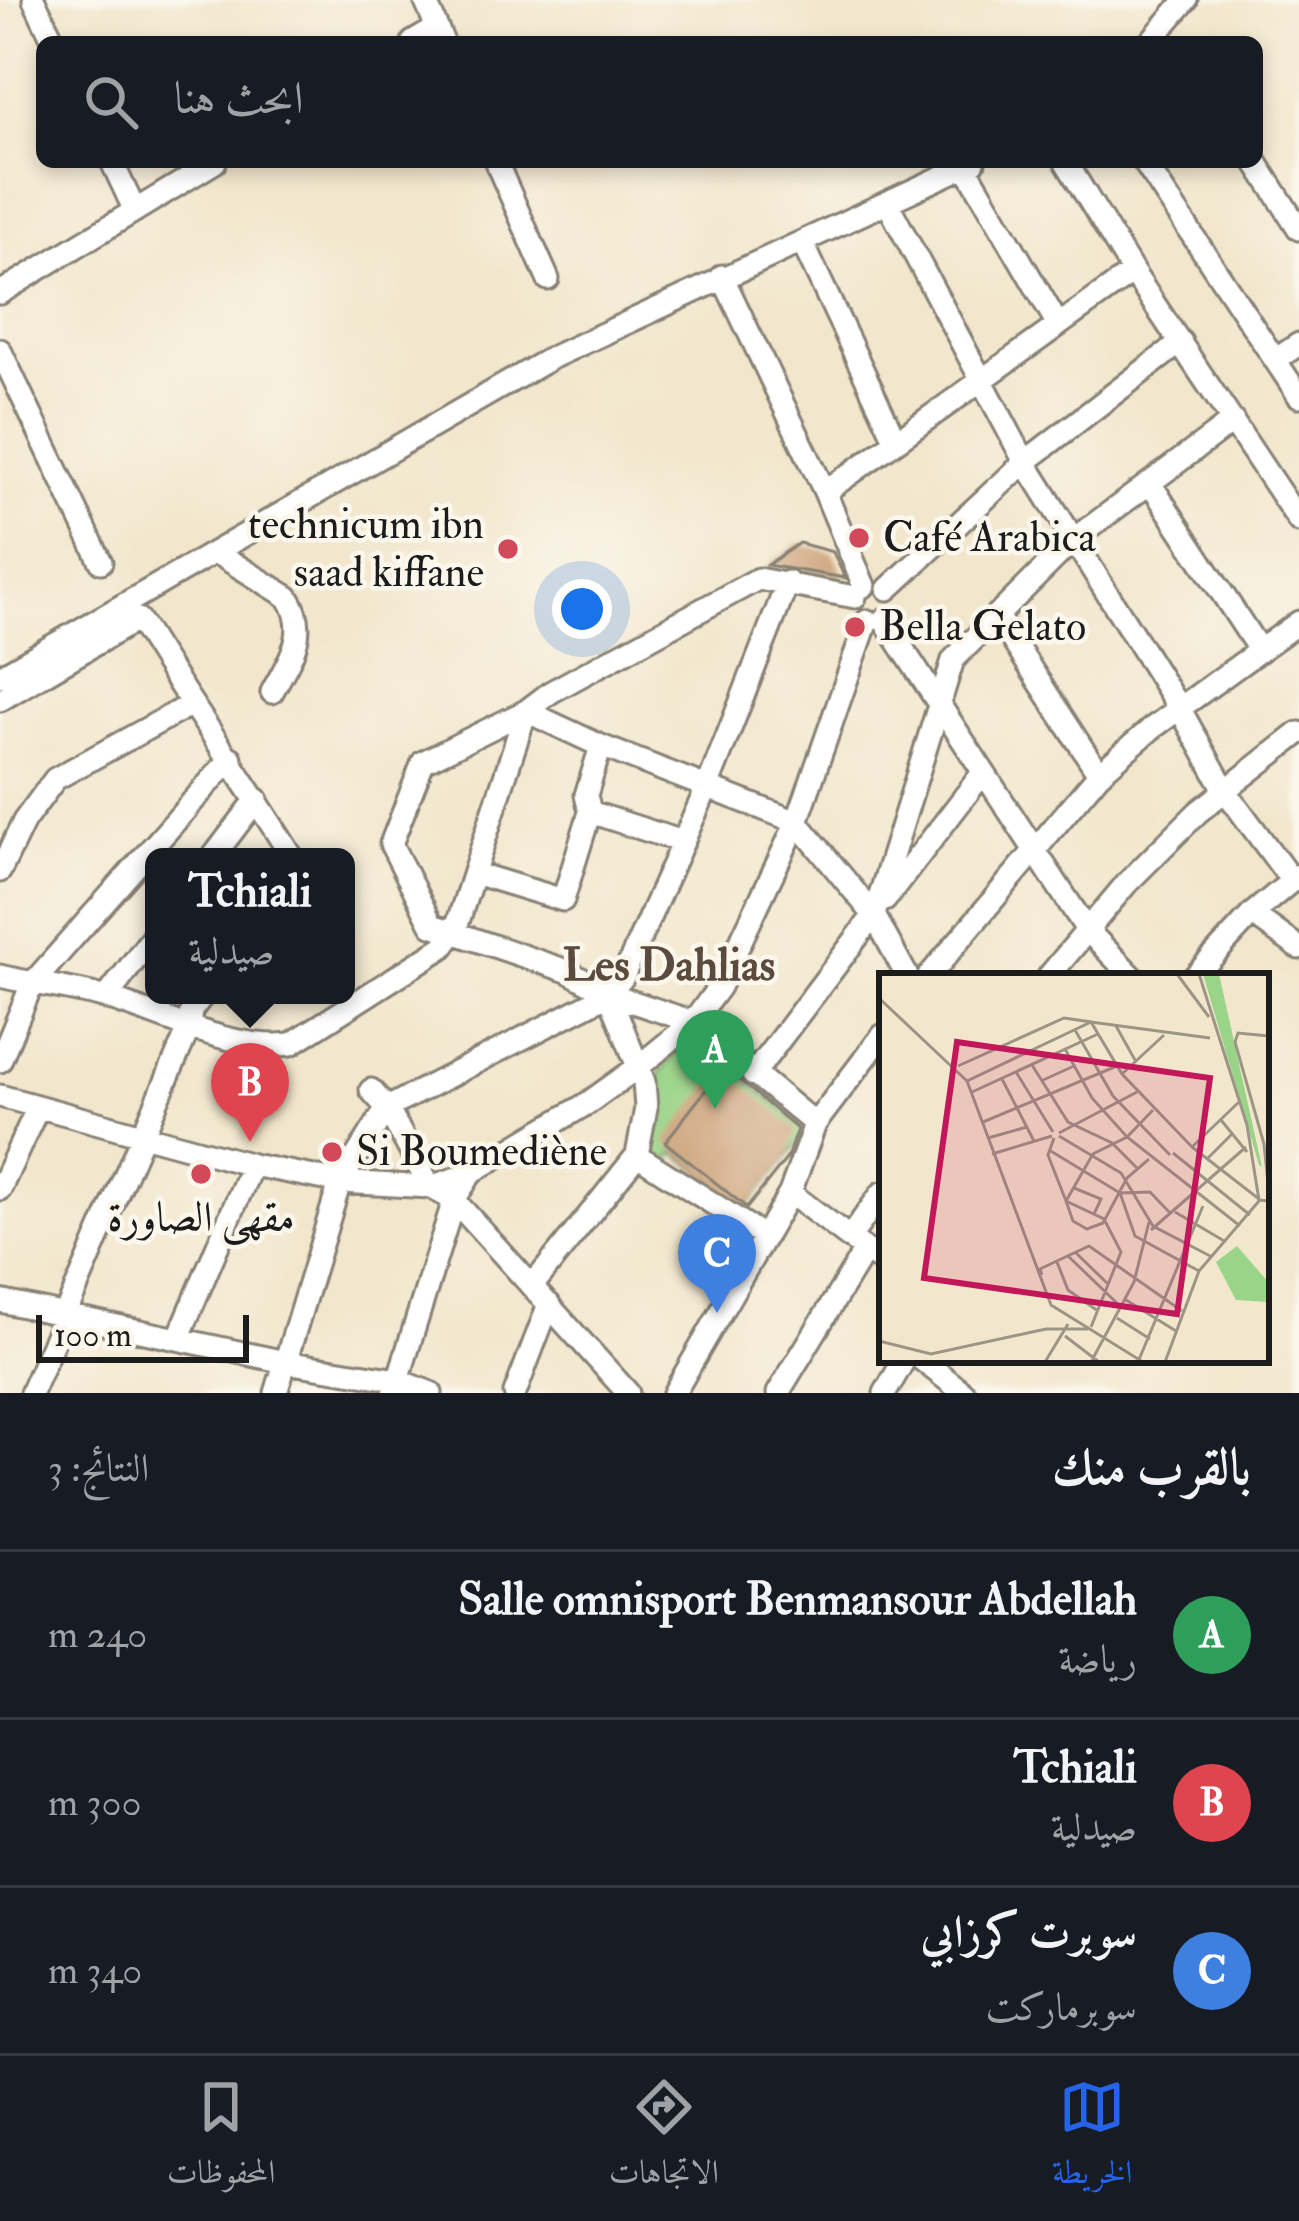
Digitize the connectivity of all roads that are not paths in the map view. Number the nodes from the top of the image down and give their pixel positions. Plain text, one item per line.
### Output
1 (34, 0) edge
2 (425, 0) edge
3 (1186, 0) edge
4 (1173, 33) edge
5 (440, 35) edge
6 (51, 36) edge
7 (115, 168) edge
8 (205, 168) edge
9 (499, 168) edge
10 (962, 168) edge
11 (972, 168) edge
12 (1070, 168) edge
13 (1148, 168) edge
14 (1260, 168) edge
15 (888, 204) junction
16 (135, 211) junction
17 (1299, 229) edge
18 (803, 244) junction
19 (1133, 272) junction
20 (722, 276) junction
21 (548, 279) dead end
22 (0, 293) edge
23 (1057, 323) junction
24 (1180, 342) junction
25 (1299, 344) edge
26 (0, 350) edge
27 (1275, 360) junction
28 (981, 382) junction
29 (1299, 396) edge
30 (1233, 421) junction
31 (896, 441) junction
32 (1025, 462) junction
33 (1150, 483) junction
34 (825, 492) junction
35 (1299, 520) edge
36 (1073, 540) junction
37 (215, 552) junction
38 (101, 562) dead end
39 (788, 582) junction
40 (888, 589) junction
41 (860, 591) junction
42 (996, 615) junction
43 (875, 621) junction
44 (1299, 622) edge
45 (1261, 651) junction
46 (0, 676) edge
47 (272, 692) dead end
48 (0, 700) edge
49 (940, 703) junction
50 (190, 705) junction
51 (526, 711) junction
52 (1181, 711) junction
53 (1299, 734) edge
54 (601, 746) junction
55 (231, 758) junction
56 (982, 774) junction
57 (1099, 774) junction
58 (708, 785) junction
59 (1225, 790) junction
60 (256, 799) junction
61 (590, 812) junction
62 (797, 822) junction
63 (683, 842) junction
64 (5, 846) edge
65 (152, 848) edge
66 (220, 848) edge
67 (286, 848) edge
68 (1034, 851) junction
69 (145, 856) edge
70 (0, 872) edge
71 (474, 873) junction
72 (1295, 878) edge
73 (1252, 914) junction
74 (874, 915) junction
75 (1088, 930) junction
76 (455, 931) junction
77 (145, 947) edge
78 (1299, 948) edge
79 (905, 973) edge
80 (932, 973) edge
81 (1052, 973) edge
82 (1129, 973) edge
83 (1198, 973) edge
84 (0, 976) edge
85 (32, 984) junction
86 (609, 994) junction
87 (107, 998) junction
88 (355, 1003) edge
89 (196, 1004) edge
90 (354, 1004) edge
91 (693, 1022) junction
92 (189, 1028) junction
93 (879, 1040) edge
94 (0, 1061) edge
95 (638, 1067) junction
96 (753, 1075) junction
97 (0, 1096) edge
98 (379, 1099) junction
99 (38, 1107) junction
100 (815, 1124) junction
101 (141, 1137) junction
102 (637, 1155) junction
103 (251, 1165) junction
104 (472, 1172) junction
105 (340, 1182) junction
106 (430, 1187) junction
107 (0, 1189) edge
108 (790, 1193) junction
109 (454, 1200) junction
110 (879, 1204) edge
111 (765, 1237) junction
112 (866, 1250) edge
113 (532, 1285) junction
114 (0, 1301) edge
115 (549, 1304) junction
116 (63, 1316) junction
117 (178, 1339) junction
118 (285, 1362) junction
119 (902, 1363) edge
120 (926, 1363) edge
121 (396, 1387) edge
122 (31, 1393) edge
123 (275, 1393) edge
124 (431, 1393) edge
125 (515, 1393) edge
126 (628, 1393) edge
127 (674, 1393) edge
128 (778, 1393) edge
129 (885, 1393) edge
130 (964, 1393) edge

1 - 6 street
2 - 5 street
3 - 4 street
7 - 16 street
8 - 16 street
9 - 21 street
10 - 15 street
11 - 23 street
12 - 19 street
13 - 27 street
14 - 17 street
15 - 18 street
15 - 28 street
16 - 22 street
18 - 20 street
18 - 31 street
19 - 23 street
19 - 24 street
20 - 34 street
20 - 37 street
23 - 28 street
24 - 30 street
24 - 32 street
25 - 27 street
26 - 38 street
27 - 29 street
28 - 31 street
28 - 32 street
30 - 33 street
30 - 35 street
31 - 34 street
32 - 36 street
32 - 40 street
33 - 36 street
33 - 45 street
34 - 41 street
36 - 42 street
36 - 52 street
37 - 46 street
37 - 47 street
39 - 41 street
39 - 51 street
39 - 58 street
40 - 41 street
40 - 43 street
41 - 43 street
42 - 49 street
42 - 57 street
43 - 49 street
43 - 62 street
44 - 45 street
45 - 52 street
48 - 50 street
49 - 56 street
49 - 74 street
50 - 55 street
50 - 64 street
51 - 54 street
51 - 71 street
51 - 76 street
52 - 57 street
52 - 59 street
53 - 59 street
54 - 58 street
54 - 61 street
55 - 60 street
55 - 65 street
56 - 68 street
56 - 74 street
57 - 68 street
58 - 62 street
58 - 63 street
59 - 72 street
59 - 75 street
60 - 66 street
60 - 67 street
61 - 63 street
61 - 71 street
62 - 74 street
62 - 91 street
63 - 86 street
64 - 70 street
68 - 75 street
68 - 80 street
69 - 85 street
71 - 76 street
72 - 73 street
73 - 78 street
73 - 83 street
74 - 79 street
74 - 96 street
75 - 81 street
75 - 82 street
76 - 86 street
76 - 88 street
77 - 87 street
84 - 85 street
85 - 87 street
85 - 94 street
86 - 91 street
86 - 95 street
86 - 98 street
87 - 92 street
89 - 92 street
90 - 92 street
91 - 95 street
91 - 96 street
92 - 101 street
93 - 100 street
95 - 102 street
95 - 104 street
96 - 100 street
97 - 99 street
98 - 105 street
98 - 106 street
99 - 101 street
99 - 107 street
100 - 108 street
101 - 103 street
101 - 116 street
102 - 111 street
102 - 113 street
103 - 105 street
103 - 117 street
104 - 106 street
104 - 109 street
105 - 106 street
105 - 118 street
106 - 109 street
108 - 111 street
108 - 112 street
109 - 113 street
109 - 121 street
110 - 112 street
111 - 127 street
112 - 128 street
113 - 115 street
114 - 116 street
115 - 125 street
115 - 126 street
116 - 117 street
116 - 122 street
117 - 118 street
118 - 121 street
118 - 123 street
119 - 129 street
120 - 130 street
121 - 124 street

